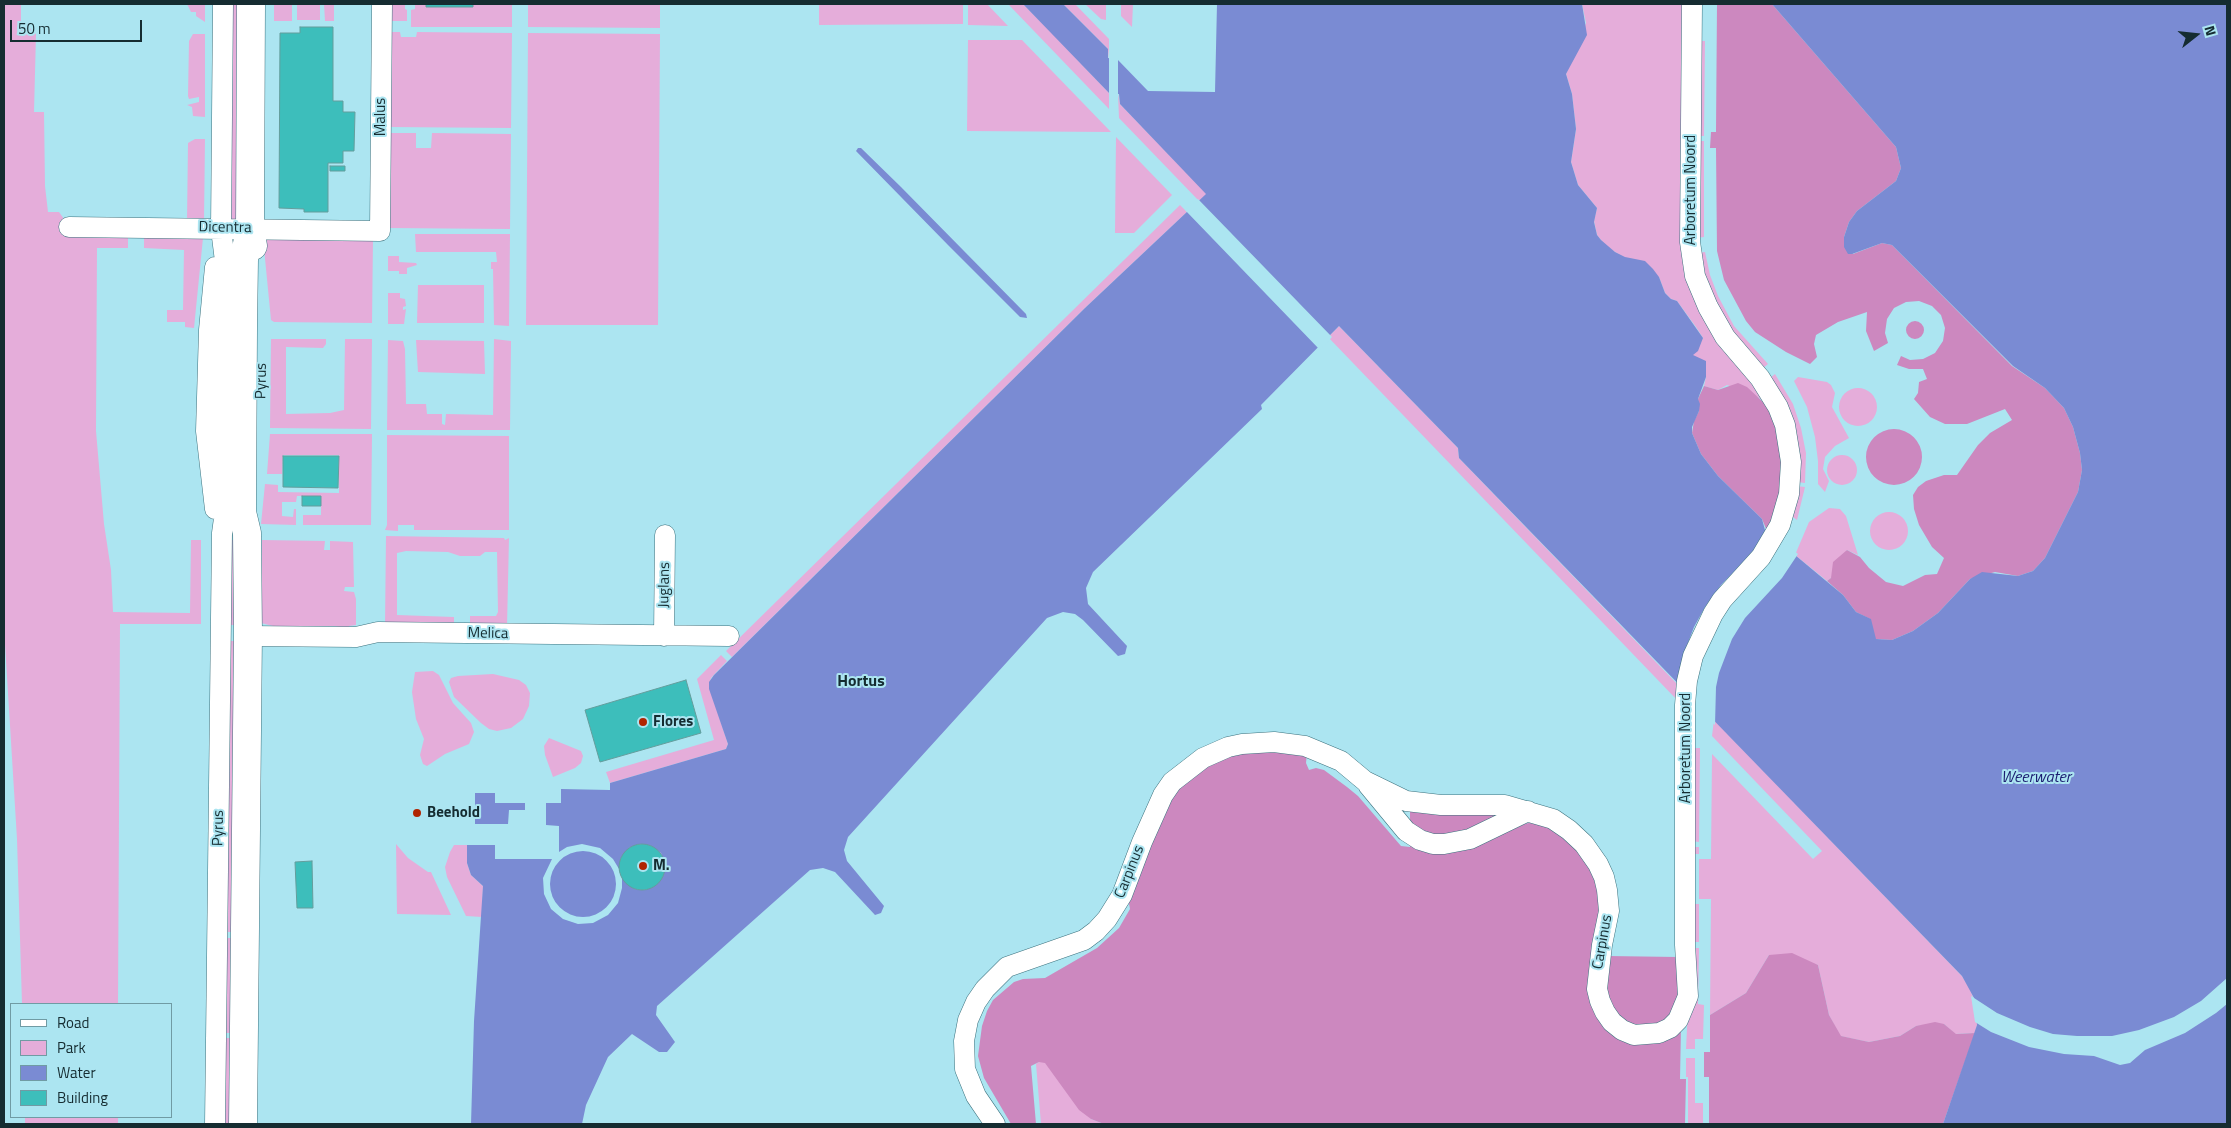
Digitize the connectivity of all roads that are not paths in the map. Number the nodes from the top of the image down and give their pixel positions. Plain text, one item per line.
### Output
1 (223, 4) edge
2 (251, 4) edge
3 (382, 4) edge
4 (1692, 4) edge
5 (69, 227) dead end
6 (222, 229) junction
7 (250, 229) junction
8 (380, 231) joint
9 (234, 533) junction
10 (665, 535) dead end
11 (248, 636) junction
12 (664, 636) junction
13 (730, 636) dead end
14 (1365, 781) junction
15 (1528, 811) junction
16 (1684, 1009) joint
17 (215, 1124) edge
18 (244, 1124) edge
19 (995, 1124) edge

1 - 6 street, Pyrus
2 - 7 street, Pyrus
3 - 8 street, Malus
4 - 16 street, Arboretum Noord
5 - 6 street, Dicentra
6 - 7 street, Dicentra
6 - 9 street, Pyrus
7 - 8 street, Dicentra
7 - 9 street, Pyrus
9 - 11 street, Pyrus
9 - 17 street, Pyrus
10 - 12 street, Juglans
11 - 12 street, Melica
11 - 18 street, Pyrus
12 - 13 street, Melica
14 - 15 street, Carpinus
14 - 15 street, Carpinus
14 - 19 street, Carpinus
15 - 16 street, Carpinus

